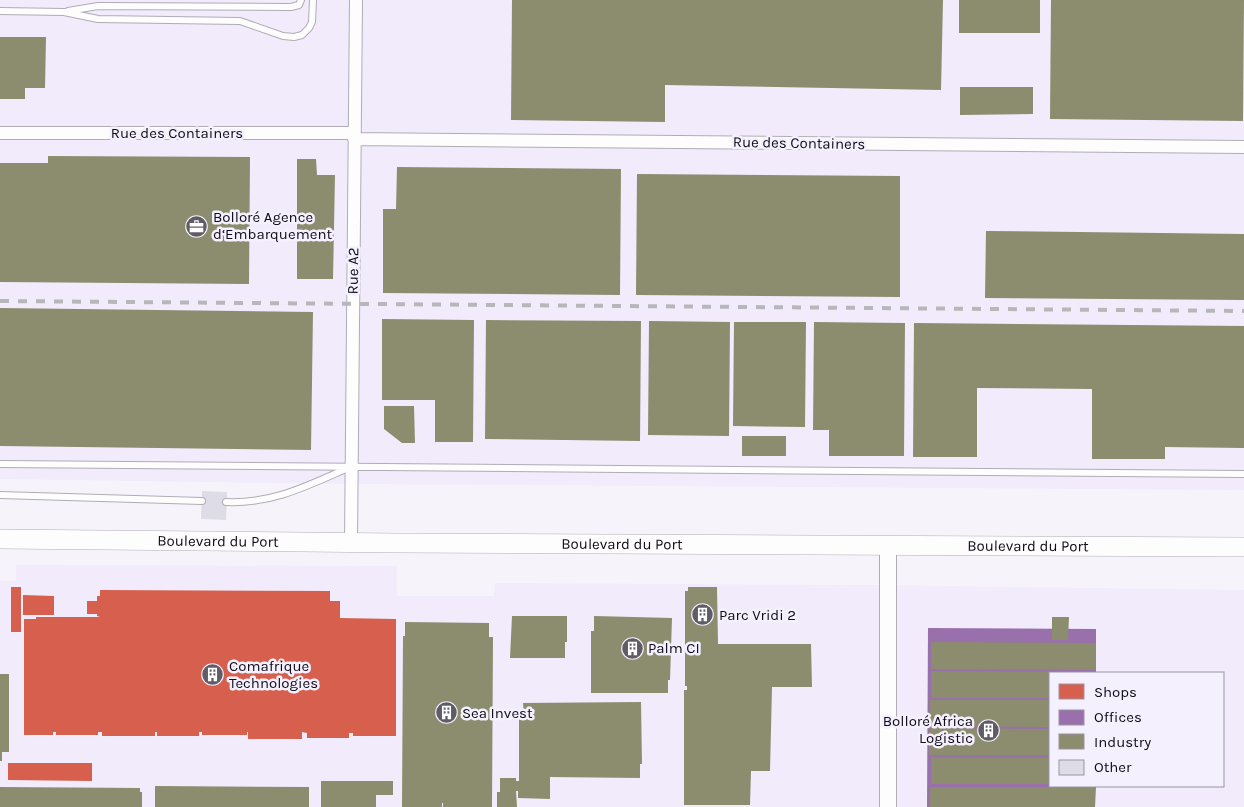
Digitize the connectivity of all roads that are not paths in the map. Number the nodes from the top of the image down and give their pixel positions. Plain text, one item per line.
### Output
1 (301, 0) edge
2 (313, 0) edge
3 (356, 0) edge
4 (0, 11) edge
5 (64, 12) junction
6 (0, 133) edge
7 (354, 136) junction
8 (1244, 147) edge
9 (0, 464) edge
10 (352, 466) junction
11 (1244, 474) edge
12 (0, 495) edge
13 (202, 501) dead end
14 (226, 502) dead end
15 (0, 539) edge
16 (351, 542) junction
17 (888, 545) junction
18 (1244, 547) edge
19 (888, 807) edge

1 - 5 lane
2 - 5 lane
3 - 7 street, Rue A2
4 - 5 lane
6 - 7 street, Rue des Containers
7 - 8 street, Rue des Containers
7 - 10 street, Rue A2
9 - 10 lane
10 - 11 lane
10 - 14 lane
10 - 16 street, Rue A2
12 - 13 lane
15 - 16 main road, Boulevard du Port
16 - 17 main road, Boulevard du Port
17 - 18 main road, Boulevard du Port
17 - 19 street

